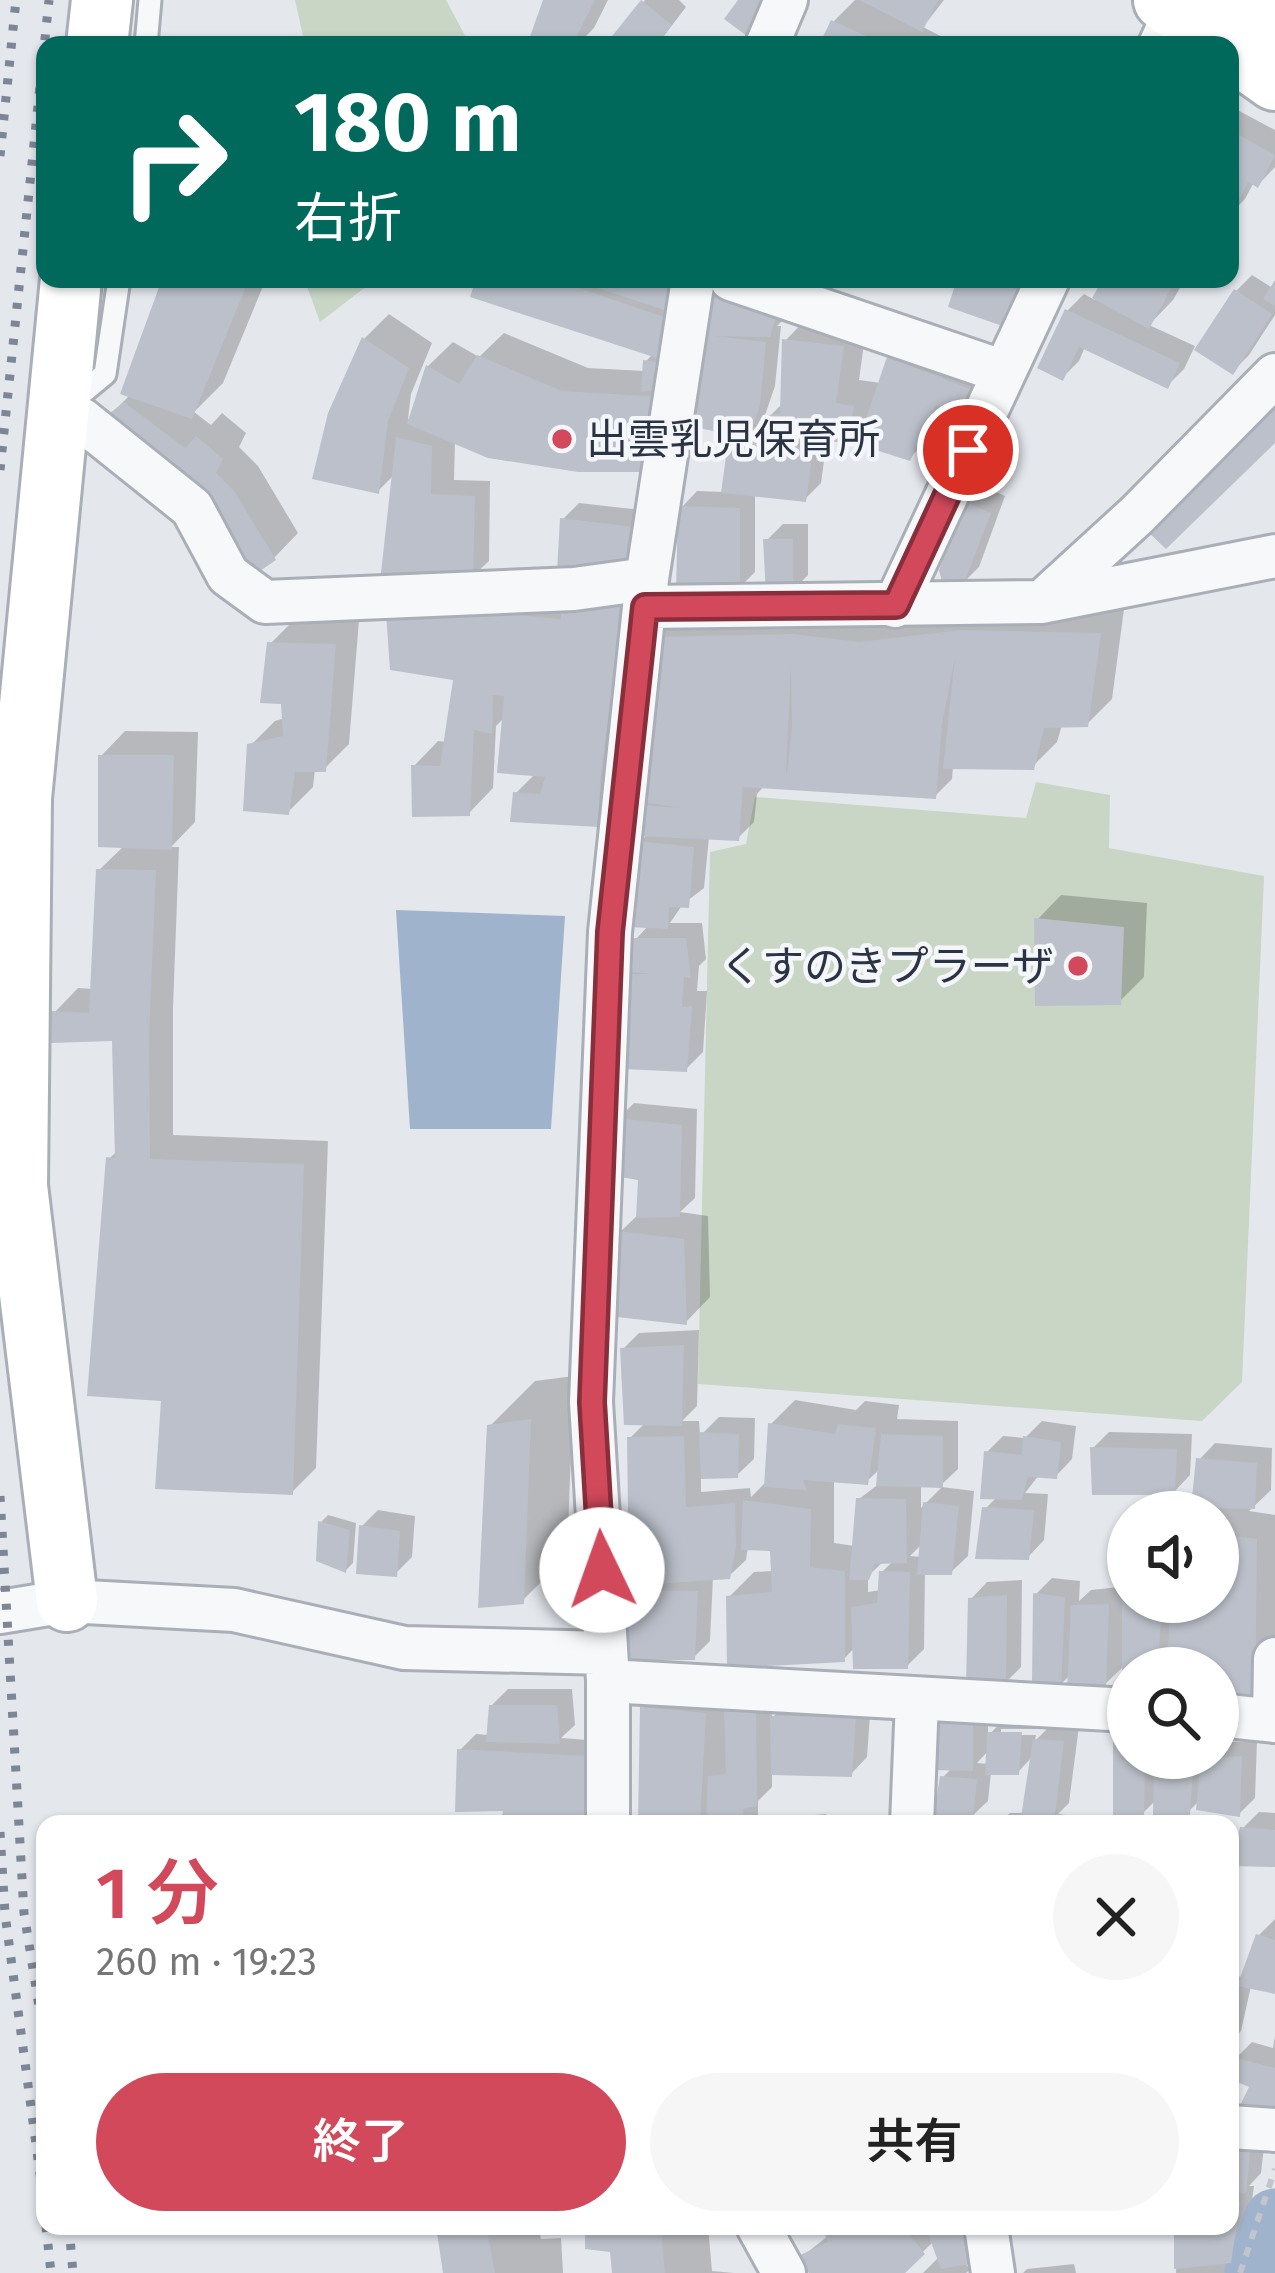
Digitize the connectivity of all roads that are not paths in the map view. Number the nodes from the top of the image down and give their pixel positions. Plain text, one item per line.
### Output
1 (102, 0) edge
2 (150, 0) edge
3 (786, 0) edge
4 (1237, 0) edge
5 (1170, 14) edge
6 (1275, 25) edge
7 (98, 36) edge
8 (147, 36) edge
9 (771, 36) edge
10 (1210, 36) edge
11 (1239, 54) edge
12 (1275, 80) edge
13 (70, 288) edge
14 (118, 288) edge
15 (692, 288) edge
16 (757, 288) edge
17 (1044, 288) edge
18 (1004, 372) junction
19 (1275, 374) edge
20 (56, 413) junction
21 (1275, 556) edge
22 (646, 593) junction
23 (1042, 602) junction
24 (896, 605) junction
25 (67, 1601) junction
26 (0, 1612) edge
27 (1275, 1659) edge
28 (607, 1667) junction
29 (917, 1700) junction
30 (1107, 1709) edge
31 (1239, 1717) edge
32 (1275, 1721) edge
33 (608, 1815) edge
34 (912, 1815) edge
35 (1239, 2128) edge
36 (1275, 2130) edge
37 (763, 2235) edge
38 (987, 2235) edge
39 (784, 2273) edge
40 (993, 2273) edge

1 - 7 street
2 - 8 lane
3 - 9 street
4 - 6 street
5 - 10 street
11 - 12 street
13 - 20 street
14 - 20 lane
15 - 22 street
16 - 18 street
17 - 18 street
18 - 24 street
19 - 23 street
20 - 22 street
20 - 25 street
21 - 23 street
22 - 24 street
22 - 28 street
23 - 24 street
25 - 26 street
25 - 28 street
27 - 32 street
28 - 29 street
28 - 33 street
29 - 30 street
29 - 34 street
31 - 32 street
35 - 36 street
37 - 39 street
38 - 40 street

